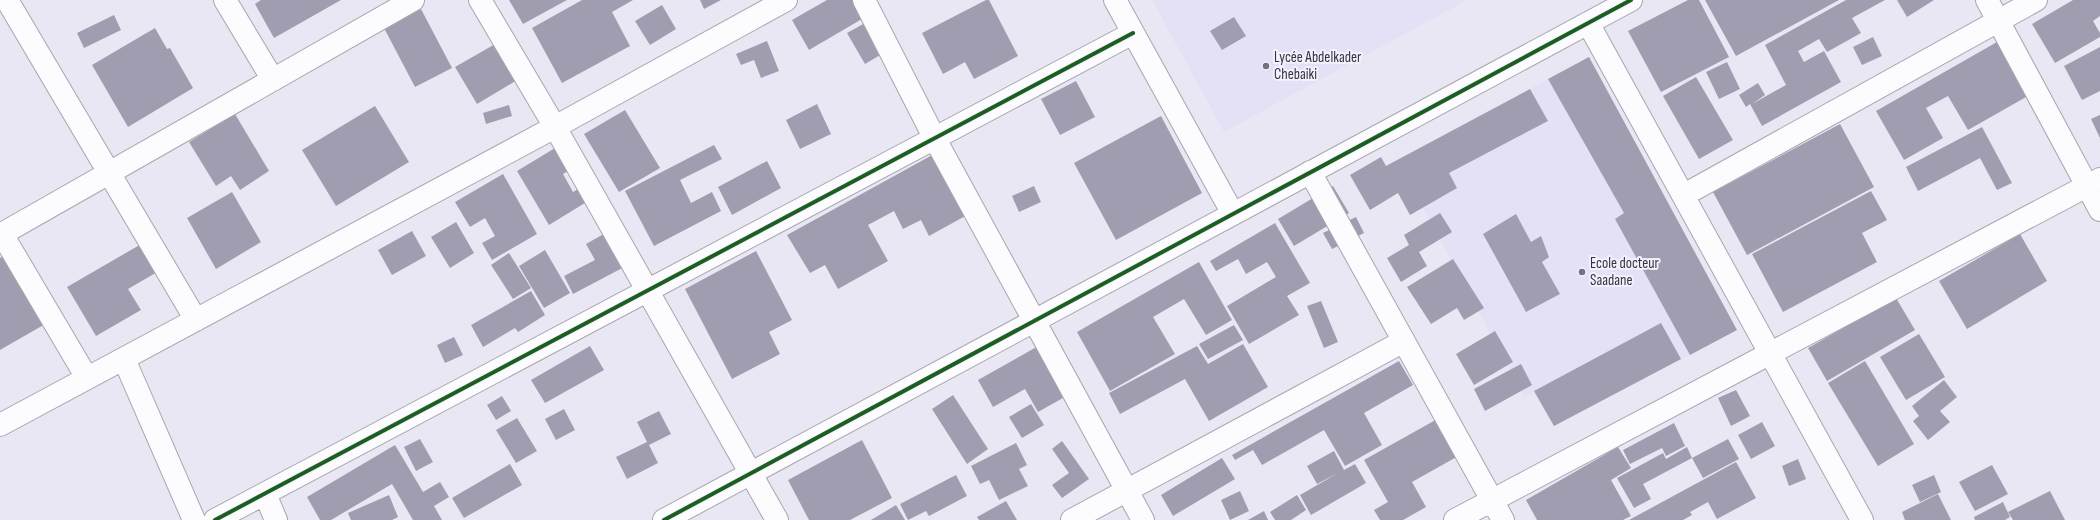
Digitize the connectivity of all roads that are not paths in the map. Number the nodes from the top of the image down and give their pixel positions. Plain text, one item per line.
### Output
1 (7, 0) edge
2 (225, 0) edge
3 (413, 0) edge
4 (480, 0) edge
5 (786, 0) edge
6 (864, 0) edge
7 (1115, 0) edge
8 (1631, 0) edge
9 (1987, 0) edge
10 (2036, 0) edge
11 (1998, 21) junction
12 (1588, 23) junction
13 (1133, 33) junction
14 (273, 80) junction
15 (556, 127) junction
16 (934, 139) junction
17 (1310, 172) junction
18 (110, 173) junction
19 (2094, 183) edge
20 (1684, 195) junction
21 (2100, 210) edge
22 (1233, 214) junction
23 (1, 235) edge
24 (648, 290) junction
25 (196, 320) junction
26 (1034, 321) junction
27 (1404, 341) junction
28 (1771, 353) junction
29 (124, 359) junction
30 (87, 378) junction
31 (0, 425) edge
32 (750, 474) junction
33 (1128, 491) junction
34 (265, 494) junction
35 (1492, 500) junction
36 (1853, 517) edge
37 (194, 520) edge
38 (215, 520) edge
39 (276, 520) edge
40 (664, 520) edge
41 (777, 520) edge
42 (1072, 520) edge
43 (1144, 520) edge
44 (1455, 520) edge
45 (1503, 520) edge

1 - 18 street
2 - 14 street
3 - 14 street
4 - 15 street
5 - 15 street
6 - 16 street
7 - 13 street
8 - 12 street
9 - 11 street
10 - 11 street
11 - 19 street
11 - 20 street
12 - 17 street
12 - 20 street
13 - 16 street
13 - 22 street
14 - 18 street
15 - 24 street
15 - 25 street
16 - 24 street
16 - 26 street
17 - 22 street
17 - 27 street
18 - 23 street
18 - 25 street
19 - 21 street
19 - 28 street
20 - 28 street
22 - 26 street
23 - 30 street
24 - 32 street
24 - 34 street
25 - 29 street
26 - 32 street
26 - 33 street
27 - 33 street
27 - 35 street
28 - 35 street
28 - 36 street
29 - 30 street
29 - 37 street
30 - 31 street
32 - 40 street
32 - 41 street
33 - 42 street
33 - 43 street
34 - 38 street
34 - 39 street
35 - 44 street
35 - 45 street

